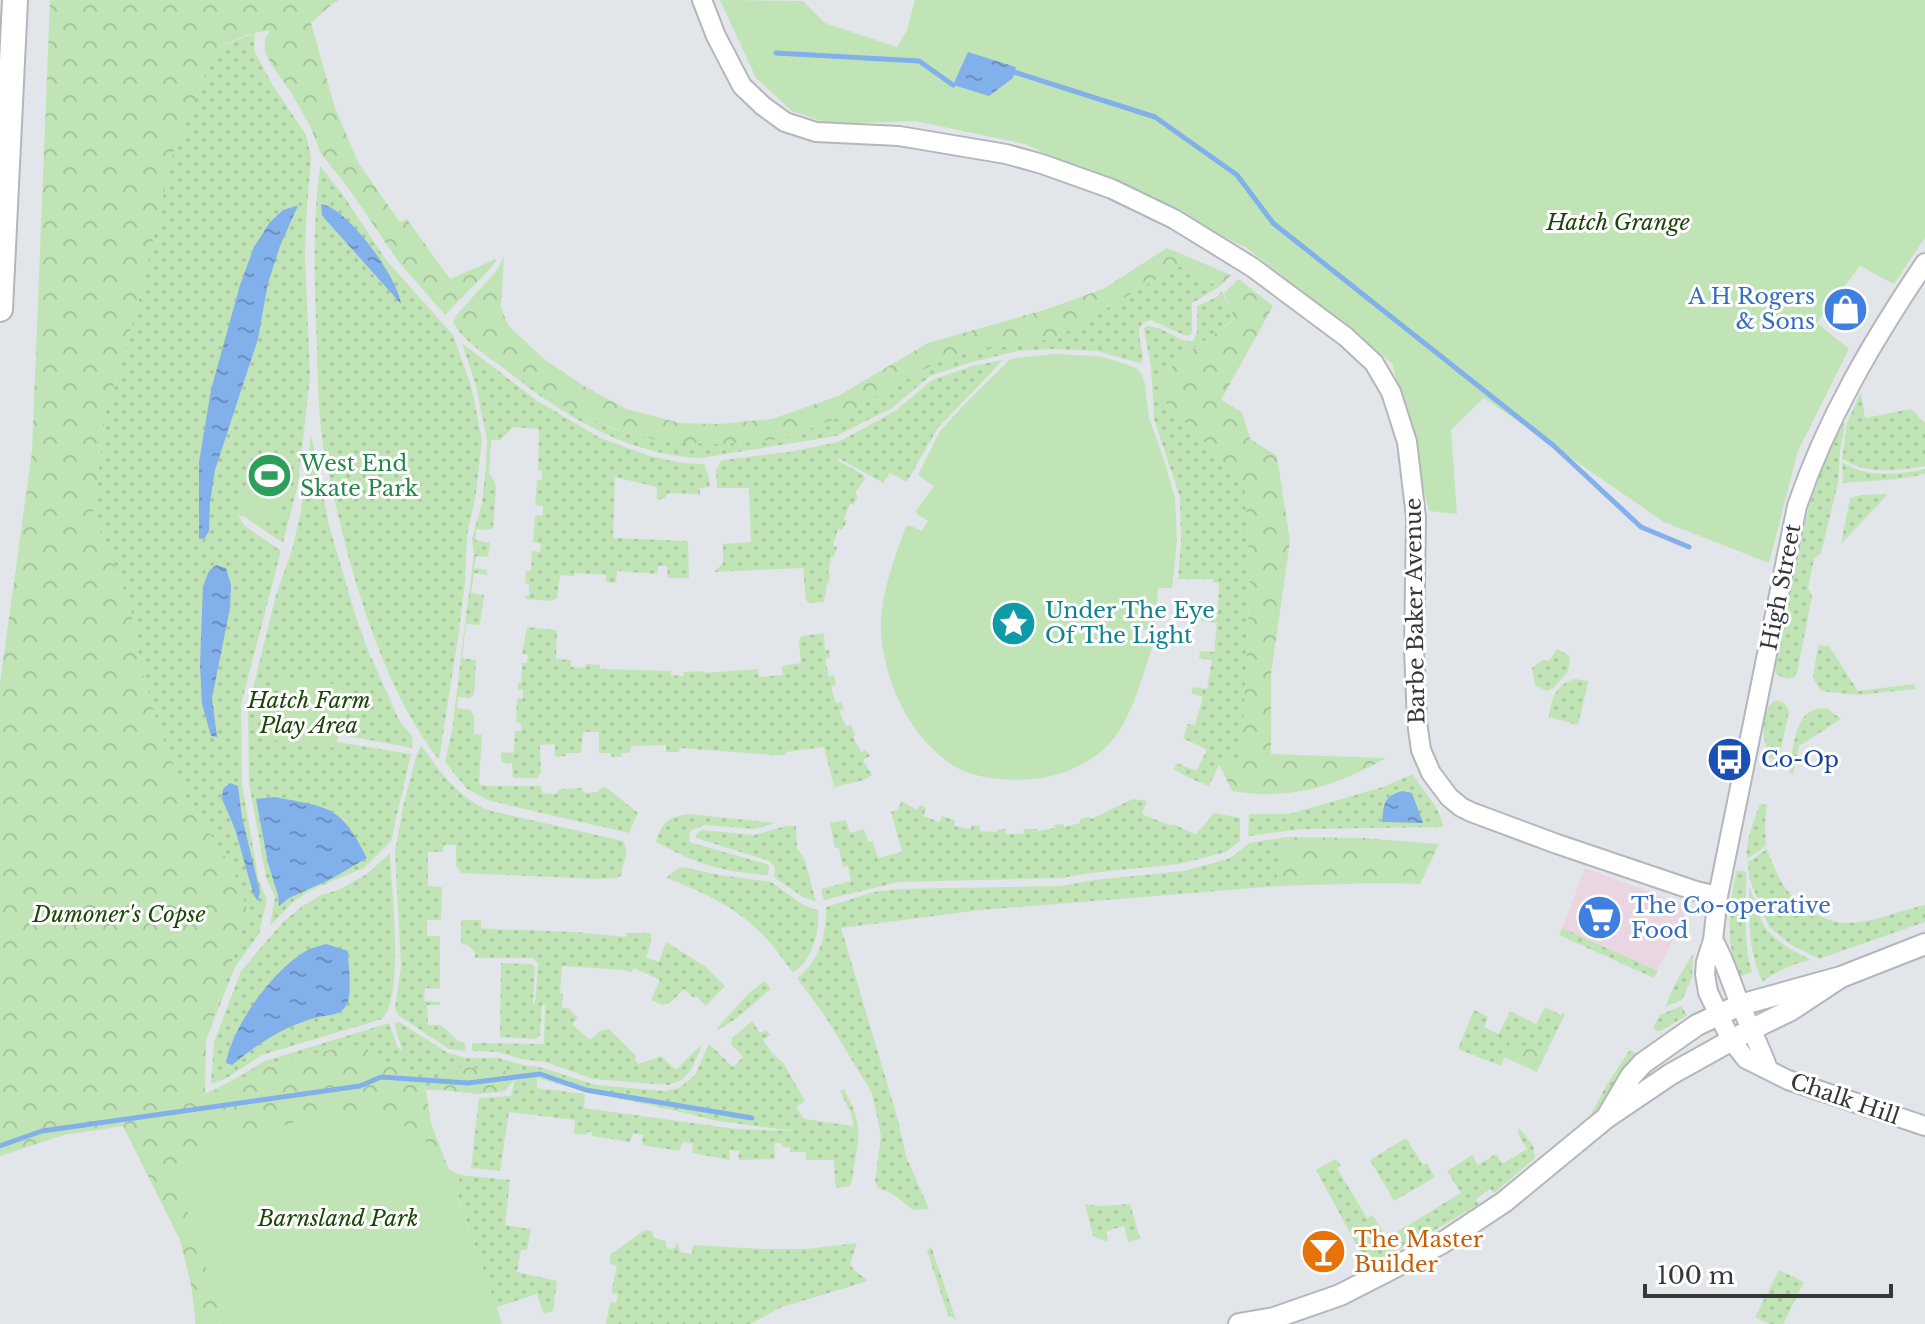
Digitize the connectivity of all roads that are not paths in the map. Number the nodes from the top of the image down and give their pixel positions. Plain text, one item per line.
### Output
1 (15, 0) edge
2 (702, 0) edge
3 (1925, 263) edge
4 (0, 309) edge
5 (1718, 896) junction
6 (1713, 940) junction
7 (1925, 944) edge
8 (1841, 977) junction
9 (1740, 1005) junction
10 (1718, 1014) junction
11 (1750, 1030) junction
12 (1731, 1040) junction
13 (1768, 1069) junction
14 (1606, 1118) junction
15 (1925, 1126) edge
16 (1239, 1324) edge

1 - 4 highway
2 - 5 street, Barbe Baker Avenue
3 - 5 street, High Street
5 - 6 street, High Street
6 - 9 street, High Street
6 - 10 street, High Street
7 - 8 main road
8 - 9 main road
8 - 11 main road
9 - 10 main road
9 - 11 street, Chalk Hill
10 - 12 street, High Street
10 - 14 main road
11 - 12 main road
11 - 13 street, Chalk Hill
12 - 13 street, Chalk Hill
12 - 14 main road
13 - 15 street, Chalk Hill
14 - 16 main road

